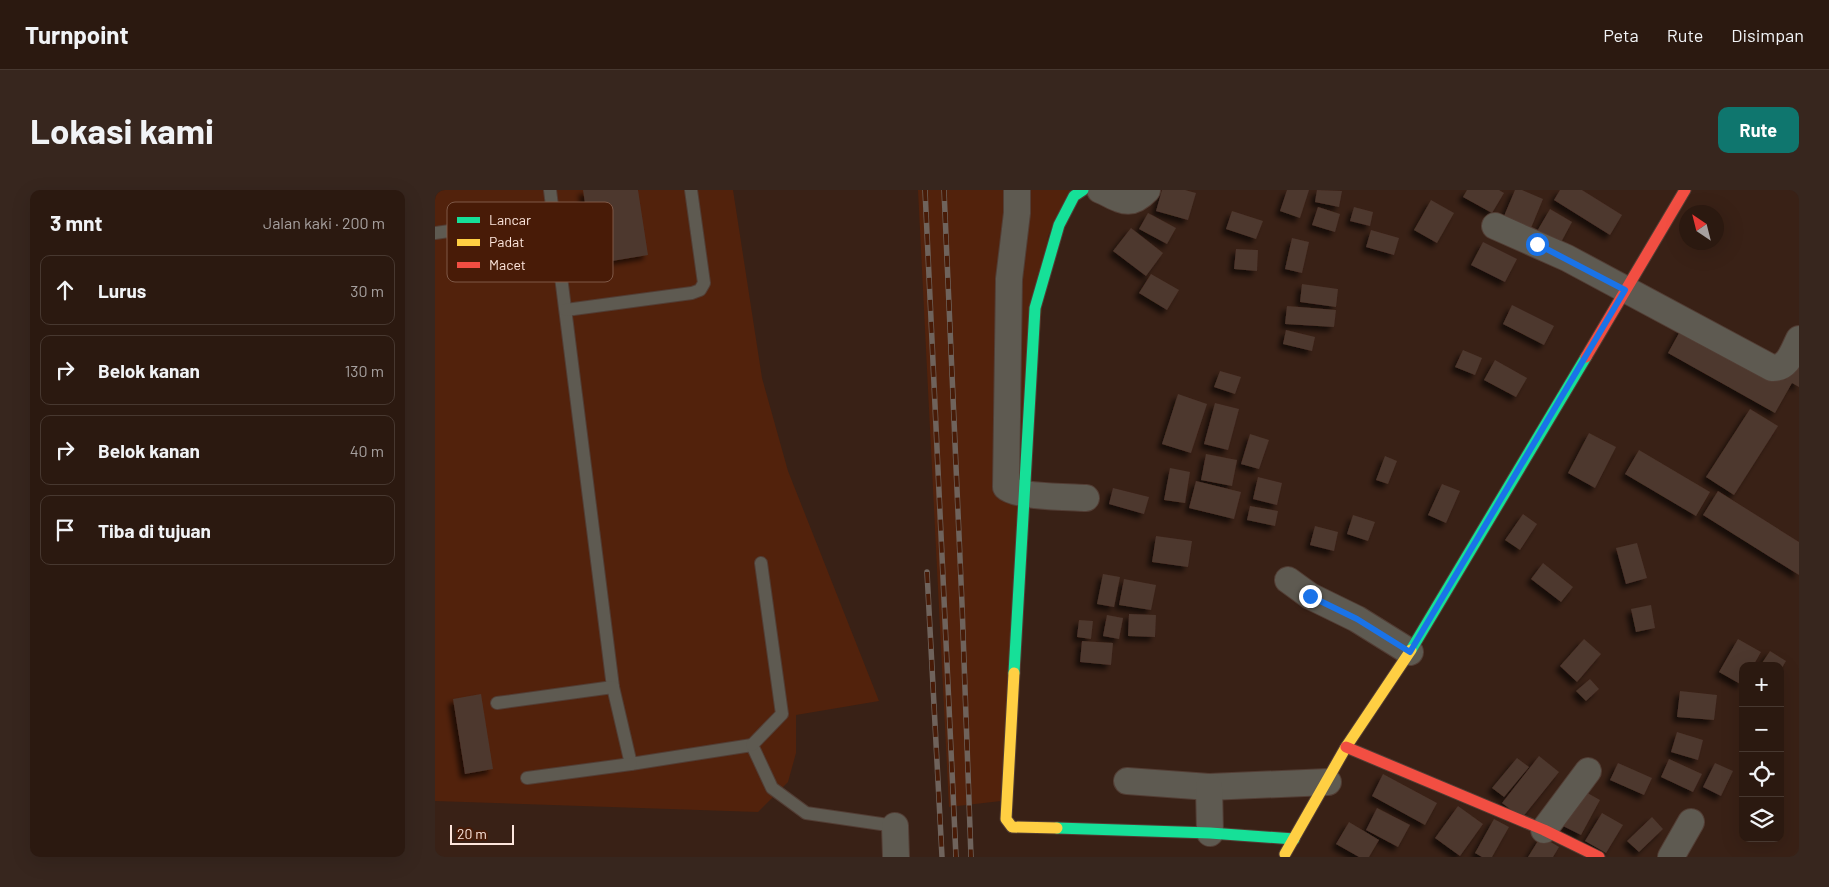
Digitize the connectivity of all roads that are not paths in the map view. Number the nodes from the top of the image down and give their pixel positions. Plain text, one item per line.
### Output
1 (691, 190) edge
2 (1017, 190) edge
3 (1083, 190) edge
4 (1100, 190) edge
5 (1147, 190) edge
6 (1685, 190) edge
7 (1495, 226) dead end
8 (562, 282) edge
9 (1625, 290) junction
10 (566, 310) junction
11 (1799, 339) edge
12 (1025, 493) junction
13 (1086, 498) dead end
14 (761, 564) dead end
15 (1288, 580) dead end
16 (1410, 652) junction
17 (613, 687) junction
18 (497, 703) dead end
19 (753, 745) junction
20 (1346, 747) junction
21 (631, 764) junction
22 (1588, 771) dead end
23 (527, 778) dead end
24 (1127, 781) dead end
25 (1328, 782) junction
26 (1209, 787) junction
27 (1691, 822) dead end
28 (895, 826) joint
29 (1544, 830) junction
30 (1210, 833) junction
31 (1294, 839) junction
32 (896, 857) edge
33 (1283, 857) edge
34 (1599, 857) edge
35 (1671, 857) edge

1 - 10 lane
2 - 12 street
3 - 12 street
4 - 5 street
6 - 9 street
7 - 9 street
8 - 10 lane
9 - 11 street
9 - 16 street
10 - 17 lane
12 - 13 street
12 - 30 street
14 - 19 lane
15 - 16 street
16 - 20 street
17 - 18 lane
17 - 21 lane
19 - 21 lane
19 - 28 lane
20 - 25 street
20 - 29 street
21 - 23 lane
22 - 29 street
24 - 26 street
25 - 26 street
25 - 31 street
26 - 30 street
27 - 35 street
28 - 32 street
29 - 34 street
30 - 31 street
31 - 33 street

